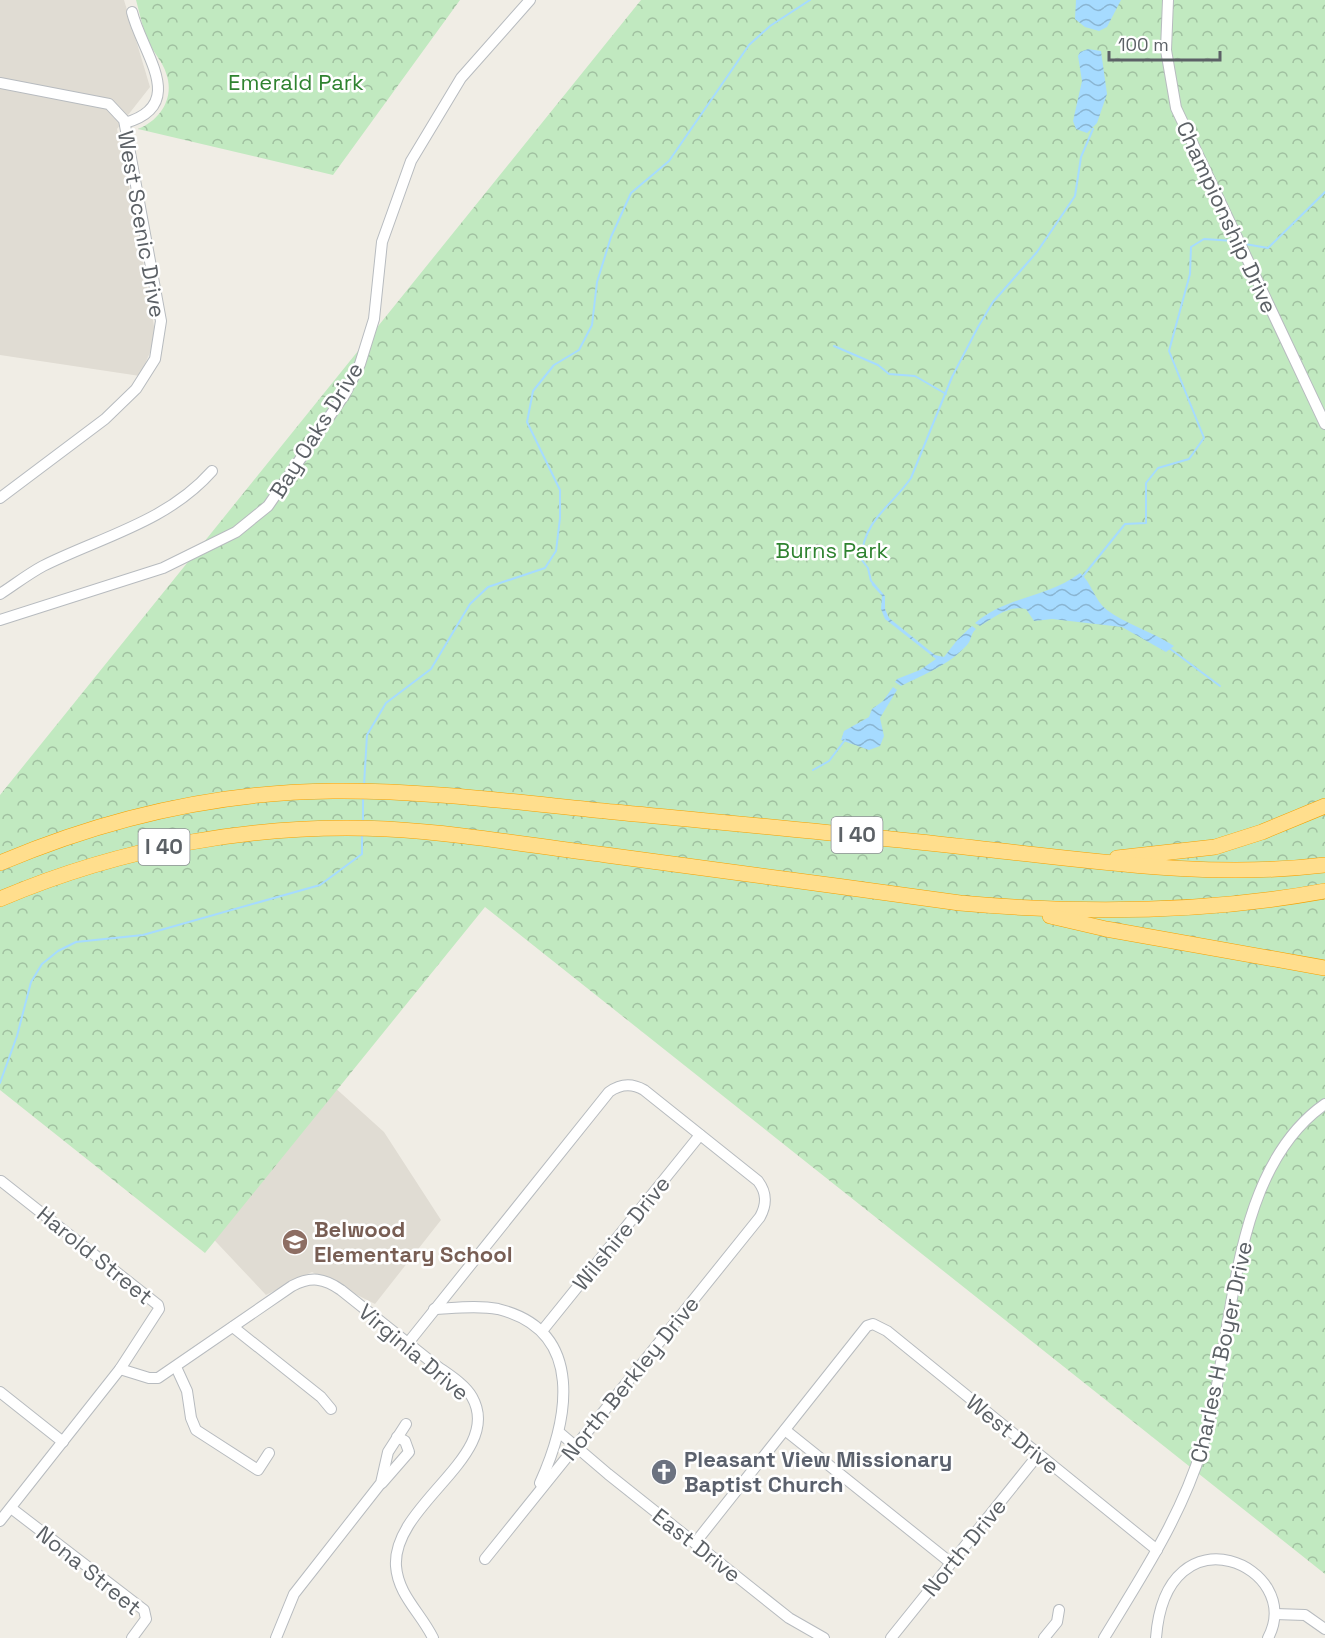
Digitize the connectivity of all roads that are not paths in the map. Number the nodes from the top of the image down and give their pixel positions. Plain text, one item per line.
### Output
1 (530, 0) edge
2 (1168, 0) edge
3 (132, 12) dead end
4 (0, 83) edge
5 (125, 123) junction
6 (1325, 424) edge
7 (212, 471) dead end
8 (0, 497) edge
9 (0, 594) edge
10 (0, 620) edge
11 (1325, 806) edge
12 (1091, 861) junction
13 (0, 862) edge
14 (1325, 866) edge
15 (1325, 891) edge
16 (0, 899) edge
17 (1018, 908) junction
18 (1325, 968) edge
19 (1325, 1104) edge
20 (700, 1135) junction
21 (1, 1180) edge
22 (434, 1309) junction
23 (233, 1327) junction
24 (542, 1332) junction
25 (408, 1343) junction
26 (176, 1367) junction
27 (120, 1369) junction
28 (0, 1392) edge
29 (330, 1409) dead end
30 (406, 1424) dead end
31 (785, 1430) junction
32 (560, 1432) junction
33 (397, 1437) junction
34 (63, 1442) junction
35 (574, 1446) junction
36 (269, 1453) dead end
37 (1038, 1455) junction
38 (381, 1483) junction
39 (534, 1497) junction
40 (10, 1508) junction
41 (0, 1521) edge
42 (694, 1543) junction
43 (1157, 1550) junction
44 (485, 1559) dead end
45 (951, 1563) junction
46 (1059, 1610) dead end
47 (1275, 1614) junction
48 (1325, 1629) edge
49 (132, 1638) edge
50 (276, 1638) edge
51 (433, 1638) edge
52 (824, 1638) edge
53 (891, 1638) edge
54 (1044, 1638) edge
55 (1104, 1638) edge
56 (1156, 1638) edge
57 (1268, 1638) edge

1 - 10 street, Bay Oaks Drive
2 - 6 street, Championship Drive
3 - 5 street
4 - 5 street, West Scenic Drive
5 - 8 street, West Scenic Drive
7 - 9 street
11 - 12 highway
12 - 13 highway, I 40
12 - 14 highway, I 40
15 - 17 highway, I 40
16 - 17 highway, I 40
17 - 18 highway
19 - 43 street, Charles H Boyer Drive
20 - 22 street
20 - 24 street, Wilshire Drive
20 - 35 street, North Berkley Drive
21 - 27 street, Harold Street
22 - 24 street
22 - 25 street
23 - 25 street, Virginia Drive
23 - 26 street, Virginia Drive
23 - 29 street
24 - 32 street
25 - 51 street, Virginia Drive
26 - 27 street, Virginia Drive
26 - 36 street
27 - 34 street
28 - 34 street
30 - 33 street
31 - 37 street, West Drive
31 - 42 street
31 - 45 street
32 - 35 street, East Drive
32 - 39 street
33 - 38 street
33 - 38 street
34 - 40 street
35 - 39 street, North Berkley Drive
35 - 42 street, East Drive
37 - 43 street, West Drive
37 - 45 street, North Drive
38 - 50 street
39 - 44 street, North Berkley Drive
40 - 41 street
40 - 49 street, Nona Street
42 - 52 street, East Drive
43 - 55 street, Charles H Boyer Drive
45 - 53 street, North Drive
46 - 54 street
47 - 48 street
47 - 56 street
47 - 57 street

